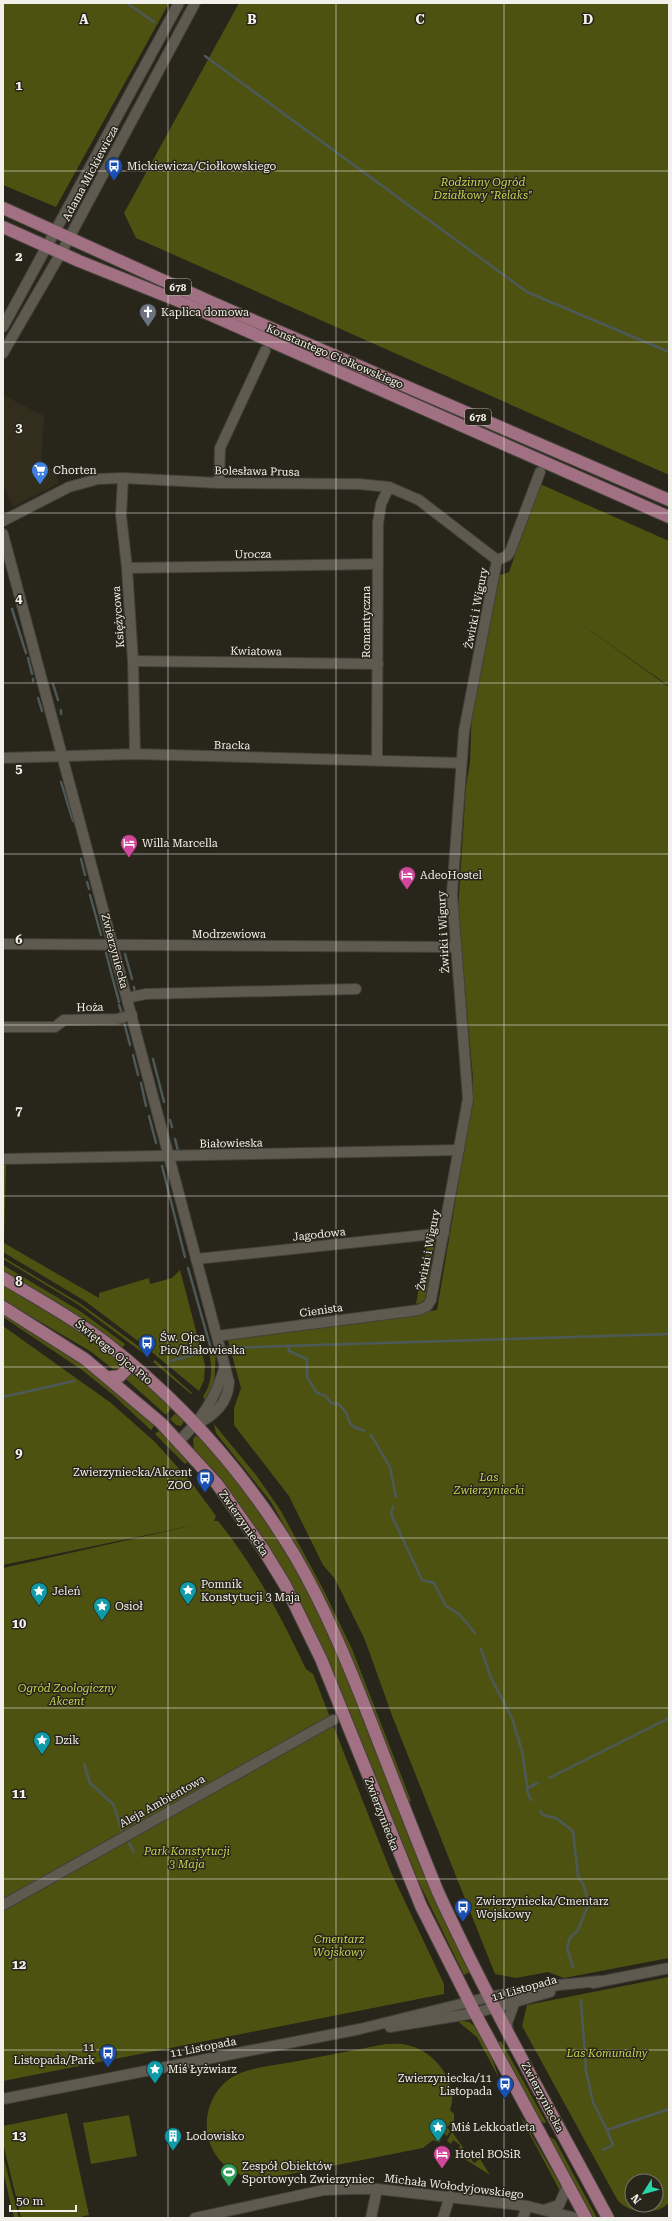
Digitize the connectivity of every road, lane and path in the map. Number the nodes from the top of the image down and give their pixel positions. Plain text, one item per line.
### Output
1 (179, 3) edge
2 (196, 3) edge
3 (74, 194) junction
4 (88, 201) junction
5 (8, 211) edge
6 (6, 228) edge
7 (54, 232) junction
8 (68, 239) junction
9 (46, 247) junction
10 (61, 253) junction
11 (106, 256) junction
12 (99, 269) junction
13 (30, 278) junction
14 (44, 285) junction
15 (3, 327) edge
16 (265, 351) dead end
17 (3, 353) edge
18 (540, 472) dead end
19 (123, 478) junction
20 (219, 483) junction
21 (389, 487) junction
22 (669, 500) edge
23 (669, 516) edge
24 (3, 521) edge
25 (3, 534) edge
26 (497, 560) junction
27 (378, 564) junction
28 (127, 568) junction
29 (133, 661) junction
30 (378, 664) junction
31 (135, 754) junction
32 (63, 756) junction
33 (3, 758) edge
34 (377, 760) junction
35 (460, 763) junction
36 (3, 944) edge
37 (113, 945) junction
38 (454, 947) junction
39 (356, 989) dead end
40 (127, 998) junction
41 (132, 1015) junction
42 (3, 1027) edge
43 (459, 1150) junction
44 (169, 1157) junction
45 (3, 1159) edge
46 (444, 1233) junction
47 (196, 1259) junction
48 (3, 1278) edge
49 (427, 1306) joint
50 (3, 1307) edge
51 (218, 1338) junction
52 (127, 1360) junction
53 (110, 1378) junction
54 (196, 1425) junction
55 (179, 1441) junction
56 (333, 1720) dead end
57 (3, 1905) edge
58 (669, 1968) edge
59 (600, 1981) junction
60 (489, 1997) junction
61 (468, 2001) junction
62 (514, 2004) junction
63 (496, 2009) junction
64 (475, 2014) junction
65 (360, 2029) junction
66 (508, 2033) junction
67 (3, 2099) edge
68 (562, 2132) junction
69 (543, 2139) junction
70 (568, 2185) junction
71 (377, 2189) junction
72 (450, 2196) junction
73 (527, 2206) junction
74 (544, 2210) junction
75 (195, 2218) edge
76 (371, 2218) edge
77 (443, 2218) edge
78 (523, 2218) edge
79 (576, 2218) edge
80 (586, 2218) edge
81 (608, 2218) edge

1 - 3 street, Adama Mickiewicza
2 - 4 street, Adama Mickiewicza
3 - 4 street
3 - 7 street, Adama Mickiewicza
4 - 8 street, Adama Mickiewicza
5 - 6 main road
5 - 7 main road, Konstantego Ciołkowskiego / 678
6 - 9 main road, Konstantego Ciołkowskiego / 678
7 - 8 main road, Konstantego Ciołkowskiego / 678
7 - 9 street, Adama Mickiewicza
8 - 10 street, Adama Mickiewicza
8 - 11 main road, Konstantego Ciołkowskiego / 678
9 - 10 main road, Konstantego Ciołkowskiego / 678
9 - 13 street, Adama Mickiewicza
10 - 12 main road, Konstantego Ciołkowskiego / 678
10 - 14 street, Adama Mickiewicza
11 - 12 main road
11 - 22 main road, Konstantego Ciołkowskiego / 678
12 - 23 main road, Konstantego Ciołkowskiego / 678
13 - 14 street
13 - 15 street, Adama Mickiewicza
14 - 17 street, Adama Mickiewicza
16 - 20 street
18 - 26 street, Żwirki i Wigury
19 - 20 street, Bolesława Prusa
19 - 24 street, Bolesława Prusa
19 - 28 street, Księżycowa
20 - 21 street, Bolesława Prusa
21 - 26 street, Bolesława Prusa
21 - 27 street, Romantyczna
25 - 32 street, Zwierzyniecka
26 - 35 street, Żwirki i Wigury
27 - 28 street, Urocza
27 - 30 street, Romantyczna
28 - 29 street, Księżycowa
29 - 30 street, Kwiatowa
29 - 31 street, Księżycowa
30 - 34 street, Romantyczna
31 - 32 street, Bracka
31 - 34 street, Bracka
32 - 33 street, Bracka
32 - 37 street, Zwierzyniecka
34 - 35 street, Bracka
35 - 38 street, Żwirki i Wigury
36 - 37 street, Modrzewiowa
37 - 38 street, Modrzewiowa
37 - 40 street, Zwierzyniecka
38 - 43 street, Żwirki i Wigury
39 - 40 street
40 - 41 street, Zwierzyniecka
41 - 42 street, Hoża
41 - 44 street, Zwierzyniecka
43 - 44 street, Białowieska
43 - 46 street, Żwirki i Wigury
44 - 45 street, Białowieska
44 - 47 street, Zwierzyniecka
46 - 47 street, Jagodowa
46 - 49 street, Żwirki i Wigury
47 - 51 street, Zwierzyniecka
48 - 52 main road, Świętego Ojca Pio
49 - 51 street, Cienista
50 - 53 main road, Świętego Ojca Pio
51 - 54 street, Zwierzyniecka
52 - 53 main road
52 - 54 main road, Świętego Ojca Pio
53 - 55 main road, Świętego Ojca Pio
54 - 55 street, Zwierzyniecka
54 - 60 main road, Zwierzyniecka
55 - 61 main road, Zwierzyniecka
56 - 57 street, Aleja Ambientowa
58 - 59 street, 11 Listopada
59 - 60 street, 11 Listopada
59 - 62 street, 11 Listopada
60 - 61 street, 11 Listopada
60 - 63 main road, Zwierzyniecka
61 - 64 main road, Zwierzyniecka
61 - 65 street, 11 Listopada
62 - 63 street, 11 Listopada
62 - 66 street
63 - 64 street, 11 Listopada
63 - 66 main road, Zwierzyniecka
64 - 65 street, 11 Listopada
64 - 69 main road, Zwierzyniecka
65 - 67 street, 11 Listopada
66 - 68 main road, Zwierzyniecka
68 - 69 main road
68 - 81 main road, Zwierzyniecka
69 - 70 main road, Zwierzyniecka
70 - 74 street
70 - 80 main road, Zwierzyniecka
71 - 72 street, Michała Wołodyjowskiego
71 - 75 street, Michała Wołodyjowskiego
71 - 76 street
72 - 73 street, Michała Wołodyjowskiego
72 - 77 street
73 - 74 street, Michała Wołodyjowskiego
73 - 78 street
74 - 79 street, Michała Wołodyjowskiego

